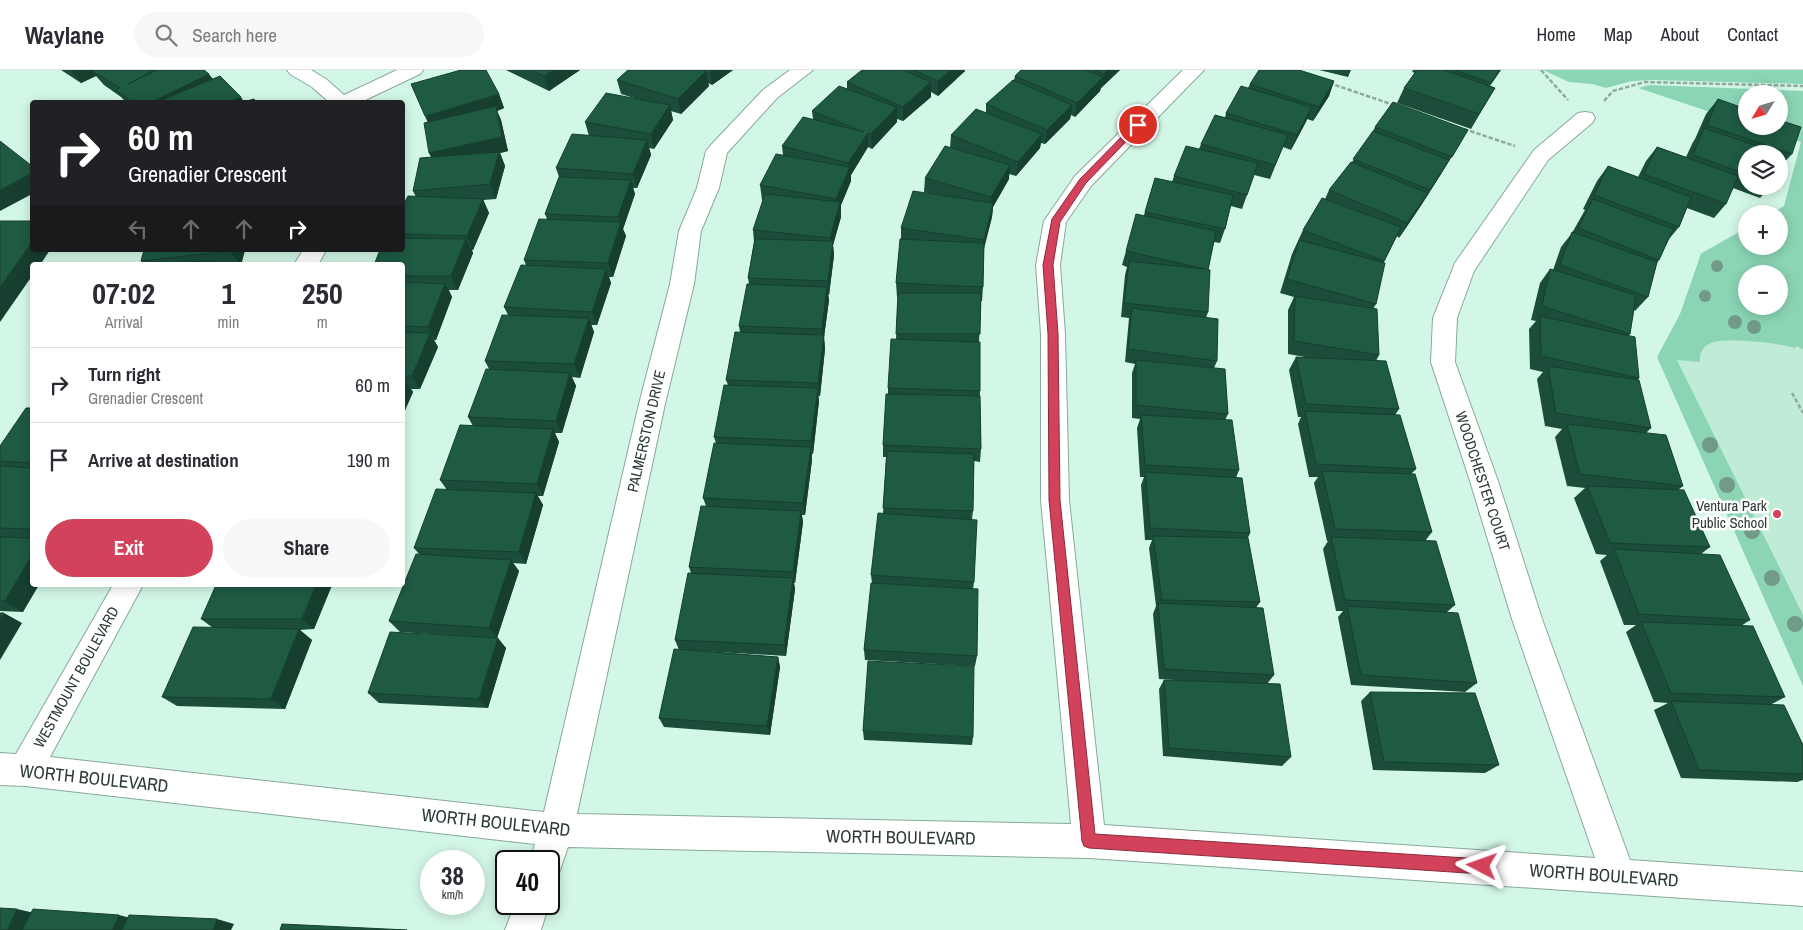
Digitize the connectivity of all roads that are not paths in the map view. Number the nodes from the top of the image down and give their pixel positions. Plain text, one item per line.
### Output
1 (297, 70) edge
2 (413, 70) edge
3 (803, 70) edge
4 (1194, 70) edge
5 (338, 100) edge
6 (350, 100) edge
7 (1585, 118) road end
8 (127, 587) edge
9 (12, 770) edge
10 (557, 830) junction
11 (1089, 841) junction
12 (551, 850) edge
13 (1619, 876) junction
14 (1803, 889) edge
15 (528, 915) edge
16 (523, 930) edge

1 - 5 street
2 - 6 street
3 - 10 street, PALMERSTON DRIVE
4 - 11 street
7 - 13 street, WOODCHESTER COURT
8 - 9 street, WESTMOUNT BOULEVARD
9 - 10 street, WORTH BOULEVARD
10 - 11 street, WORTH BOULEVARD
10 - 12 street, PALMERSTON DRIVE
11 - 13 street, WORTH BOULEVARD
13 - 14 street, WORTH BOULEVARD
15 - 16 street

